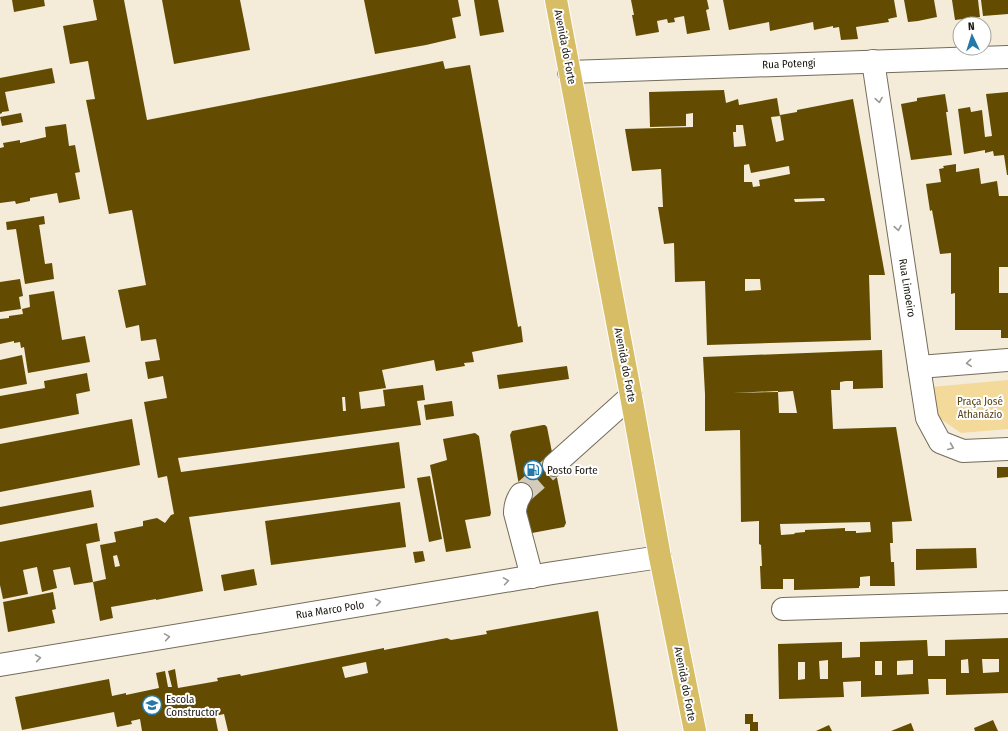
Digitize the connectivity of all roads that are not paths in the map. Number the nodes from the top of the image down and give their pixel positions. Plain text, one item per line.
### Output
1 (556, 0) edge
2 (1008, 57) edge
3 (873, 61) junction
4 (569, 72) junction
5 (1008, 360) edge
6 (919, 367) junction
7 (631, 396) junction
8 (1008, 449) edge
9 (554, 465) tunnel mouth
10 (521, 494) tunnel mouth
11 (660, 557) junction
12 (532, 577) junction
13 (1008, 602) edge
14 (783, 610) dead end
15 (0, 665) edge
16 (695, 731) edge

1 - 4 main road, Avenida do Forte
2 - 3 street, Rua Potengi
3 - 4 street, Rua Potengi
3 -> 6 street, Rua Limoeiro
4 - 7 main road, Avenida do Forte
5 -> 6 street
6 -> 8 street, Rua Limoeiro
7 - 9 street
7 - 11 main road, Avenida do Forte
10 - 12 street
11 - 12 street, Rua Marco Polo
11 - 16 main road, Avenida do Forte
15 -> 12 street, Rua Marco Polo
13 - 14 street

